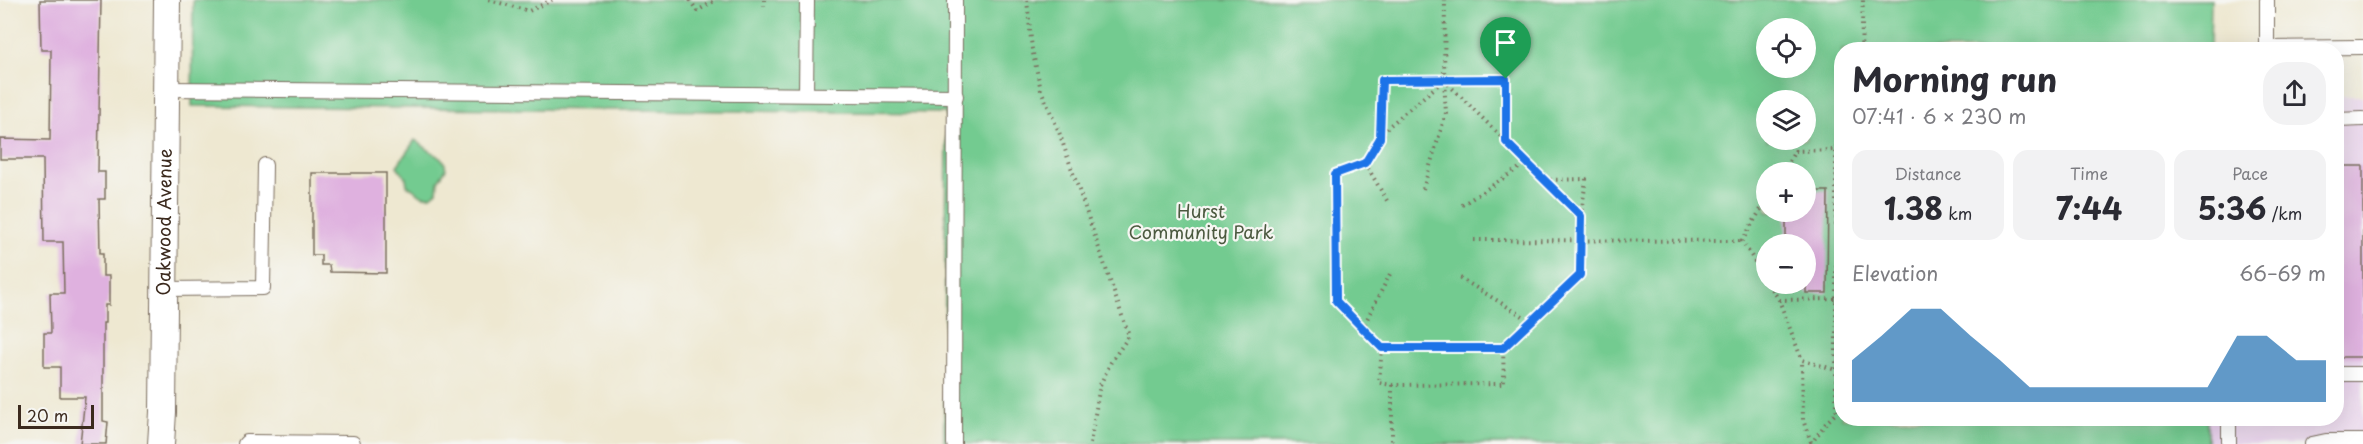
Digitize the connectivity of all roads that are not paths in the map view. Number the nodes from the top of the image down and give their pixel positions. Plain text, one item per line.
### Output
1 (167, 0) edge
2 (807, 0) edge
3 (955, 0) edge
4 (2267, 0) edge
5 (2267, 42) edge
6 (2344, 47) edge
7 (2363, 47) edge
8 (165, 89) junction
9 (806, 94) junction
10 (956, 96) junction
11 (2363, 119) edge
12 (2344, 120) edge
13 (265, 165) dead end
14 (164, 289) junction
15 (2344, 374) edge
16 (2363, 374) edge
17 (2229, 426) edge
18 (2363, 441) edge
19 (353, 443) edge
20 (160, 444) edge
21 (245, 444) edge
22 (954, 444) edge
23 (2229, 444) edge
24 (2312, 444) edge

1 - 8 street, Oakwood Avenue
2 - 9 lane
3 - 10 lane
4 - 5 lane
6 - 7 lane
8 - 9 lane
8 - 14 street, Oakwood Avenue
9 - 10 lane
10 - 22 lane
11 - 12 lane
13 - 14 lane
14 - 20 street, Oakwood Avenue
15 - 16 lane
17 - 23 lane
18 - 24 lane
19 - 21 lane

